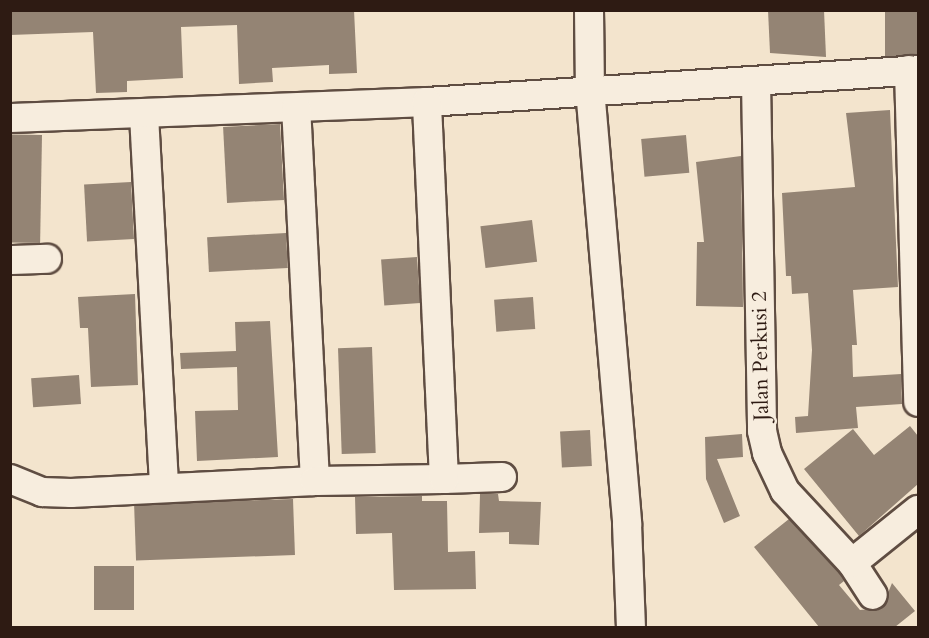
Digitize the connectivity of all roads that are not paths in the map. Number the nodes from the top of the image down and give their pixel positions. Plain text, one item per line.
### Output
1 (589, 10) edge
2 (914, 70) edge
3 (756, 81) junction
4 (590, 89) junction
5 (427, 102) junction
6 (296, 108) junction
7 (144, 115) junction
8 (10, 118) edge
9 (47, 259) dead end
10 (10, 260) edge
11 (918, 402) edge
12 (502, 477) dead end
13 (10, 479) edge
14 (444, 479) junction
15 (315, 481) junction
16 (164, 487) junction
17 (918, 510) edge
18 (852, 563) junction
19 (873, 595) dead end
20 (631, 627) edge

1 - 4 street
2 - 3 street
2 - 11 street
3 - 4 street
3 - 18 street, Jalan Perkusi 2
4 - 5 street
4 - 20 street
5 - 6 street
5 - 14 street
6 - 7 street
6 - 15 street
7 - 8 street
7 - 16 street
9 - 10 street
12 - 14 street
13 - 16 street
14 - 15 street
15 - 16 street
17 - 18 street
18 - 19 street, Jalan Perkusi 2

